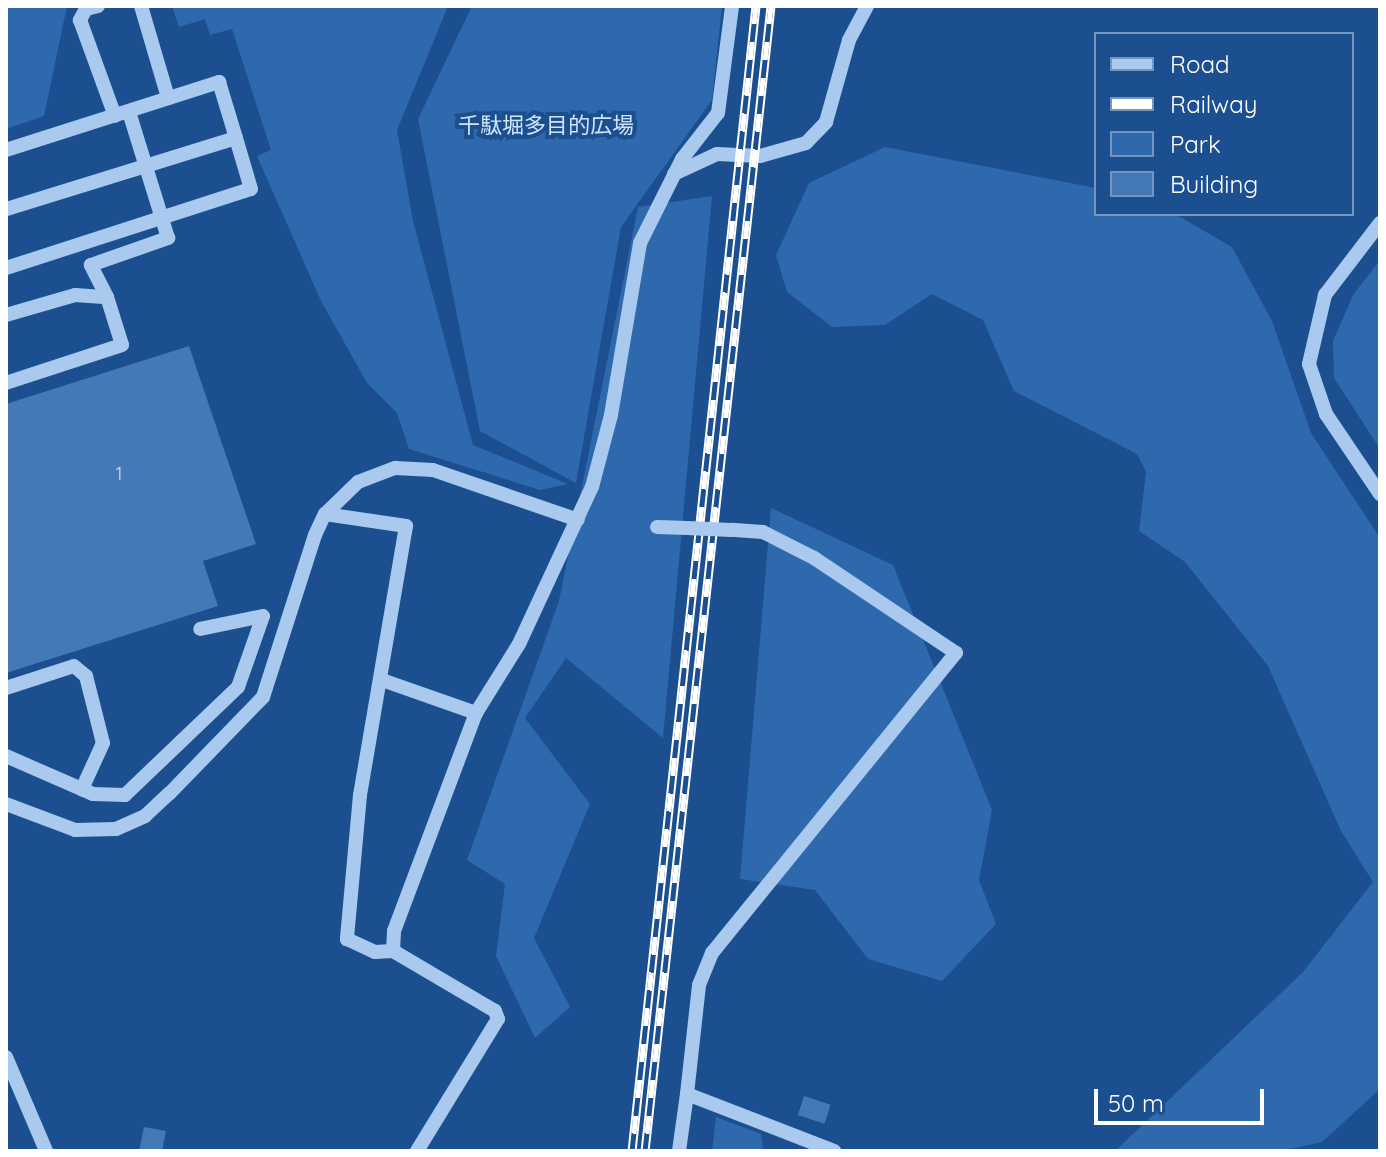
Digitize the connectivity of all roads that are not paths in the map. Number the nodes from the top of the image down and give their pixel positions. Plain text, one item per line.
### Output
1 (98, 6) edge
2 (141, 6) edge
3 (732, 6) edge
4 (867, 6) edge
5 (168, 98) junction
6 (122, 114) junction
7 (236, 138) junction
8 (6, 150) edge
9 (145, 165) junction
10 (674, 174) junction
11 (6, 209) edge
12 (161, 218) junction
13 (1380, 223) edge
14 (6, 268) edge
15 (107, 297) junction
16 (6, 315) edge
17 (6, 383) edge
18 (1380, 494) edge
19 (325, 514) junction
20 (578, 520) junction
21 (657, 527) dead end
22 (200, 629) dead end
23 (382, 680) junction
24 (6, 688) edge
25 (476, 713) junction
26 (6, 756) edge
27 (82, 789) junction
28 (6, 804) edge
29 (393, 951) junction
30 (6, 1057) edge
31 (687, 1094) junction
32 (46, 1151) edge
33 (417, 1151) edge
34 (679, 1151) edge
35 (834, 1151) edge

1 - 6 street
2 - 5 street
3 - 10 street
4 - 10 street
5 - 6 street
5 - 7 street
6 - 8 street
6 - 9 street
7 - 9 street
7 - 12 street
9 - 11 street
9 - 12 street
10 - 20 street
12 - 14 street
12 - 15 street
13 - 18 street
15 - 16 street
15 - 17 street
19 - 20 street
19 - 23 street
19 - 28 street
20 - 25 street
21 - 31 street, bridge
22 - 27 street
23 - 25 street
23 - 29 street
24 - 27 street
25 - 29 street
26 - 27 street
29 - 33 street
30 - 32 street
31 - 34 street
31 - 35 street

